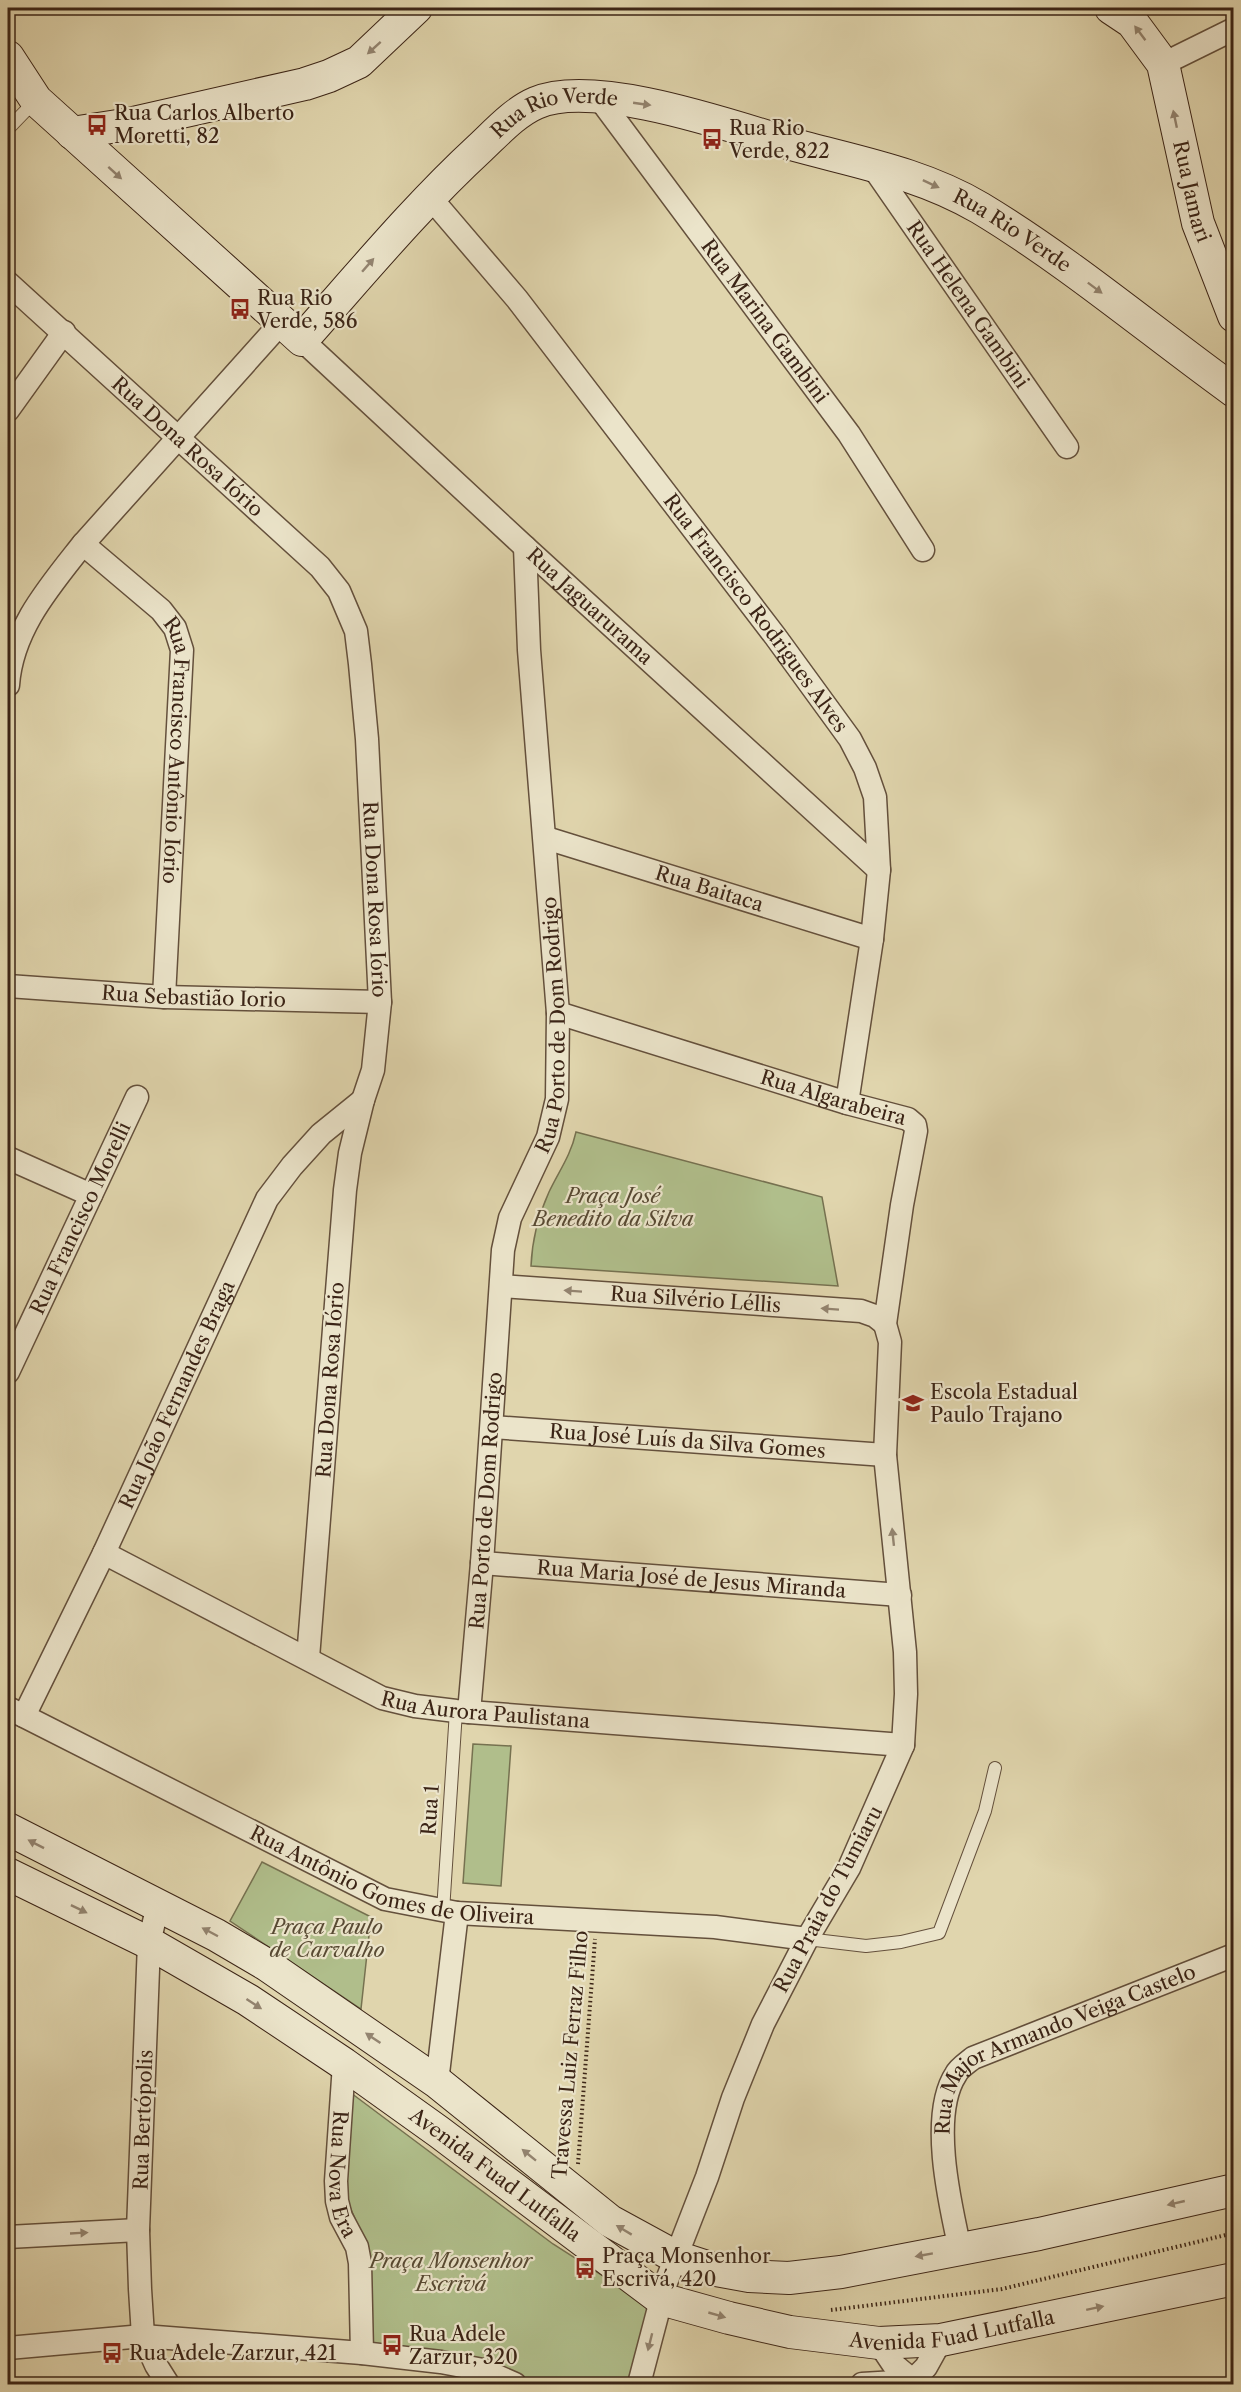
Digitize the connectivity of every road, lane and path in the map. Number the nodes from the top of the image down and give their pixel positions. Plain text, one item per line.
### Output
1 (416, 8) edge
2 (1111, 8) edge
3 (1233, 29) edge
4 (8, 57) edge
5 (1163, 64) junction
6 (599, 98) junction
7 (36, 100) junction
8 (8, 128) edge
9 (72, 133) junction
10 (870, 163) junction
11 (429, 196) junction
12 (8, 283) edge
13 (1233, 316) edge
14 (292, 331) junction
15 (64, 332) junction
16 (1188, 358) junction
17 (1233, 365) edge
18 (1233, 391) edge
19 (8, 410) edge
20 (178, 439) junction
21 (1067, 447) dead end
22 (83, 544) junction
23 (525, 547) junction
24 (923, 550) dead end
25 (8, 685) edge
26 (546, 838) junction
27 (879, 870) junction
28 (872, 939) junction
29 (8, 986) edge
30 (164, 997) junction
31 (380, 1002) junction
32 (558, 1013) junction
33 (136, 1097) dead end
34 (363, 1100) junction
35 (847, 1102) junction
36 (8, 1158) edge
37 (91, 1195) junction
38 (502, 1286) junction
39 (885, 1324) junction
40 (8, 1372) edge
41 (492, 1427) junction
42 (885, 1455) junction
43 (104, 1553) junction
44 (482, 1563) junction
45 (900, 1595) junction
46 (308, 1658) junction
47 (16, 1712) edge
48 (462, 1712) junction
49 (903, 1744) junction
50 (995, 1768) dead end
51 (8, 1829) edge
52 (8, 1874) edge
53 (158, 1905) junction
54 (450, 1912) junction
55 (596, 1920) junction
56 (807, 1939) junction
57 (149, 1943) junction
58 (1233, 1955) edge
59 (344, 2064) junction
60 (437, 2082) junction
61 (1233, 2190) edge
62 (574, 2192) junction
63 (138, 2230) junction
64 (12, 2233) edge
65 (1233, 2233) edge
66 (960, 2249) junction
67 (676, 2257) junction
68 (1233, 2278) edge
69 (661, 2299) junction
70 (831, 2310) dead end
71 (143, 2336) junction
72 (941, 2340) junction
73 (879, 2343) junction
74 (8, 2348) edge
75 (362, 2353) junction
76 (915, 2383) edge
77 (168, 2385) edge
78 (515, 2385) edge
79 (639, 2385) edge
80 (862, 2385) edge

1 -> 9 main road
5 -> 2 main road
3 - 5 street
4 - 7 main road
13 -> 5 main road, Rua Jamari
6 -> 10 main road, Rua Rio Verde
6 - 11 main road, Rua Rio Verde
6 - 24 street, Rua Marina Gambini
7 - 8 lane
7 - 9 main road
9 -> 14 main road
10 -> 16 main road, Rua Rio Verde
10 - 21 street, Rua Helena Gambini
14 -> 11 main road, Rua Rio Verde
11 - 27 street, Rua Francisco Rodrigues Alves
12 - 15 street, Rua Dona Rosa Iório
14 - 20 street
14 - 23 street, Rua Jaguarurama
15 - 19 street
15 - 20 street, Rua Dona Rosa Iório
16 - 17 main road
16 - 18 main road, Rua Rio Verde
20 - 22 street
20 - 31 street, Rua Dona Rosa Iório
22 - 25 street
22 - 30 street, Rua Francisco Antônio Iório
23 - 26 street, Rua Porto de Dom Rodrigo
23 - 27 street, Rua Jaguarurama
26 - 28 street, Rua Baitaca
26 - 32 street, Rua Porto de Dom Rodrigo
27 - 28 street, Rua Francisco Rodrigues Alves
28 - 35 street, Rua Francisco Rodrigues Alves
29 - 30 street, Rua Sebastião Iorio
30 - 31 street, Rua Sebastião Iorio
31 - 34 street, Rua Dona Rosa Iório
32 - 35 street, Rua Algarabeira
32 - 38 street, Rua Porto de Dom Rodrigo
33 - 37 street, Rua Francisco Morelli
34 - 43 street, Rua João Fernandes Braga
34 - 46 street, Rua Dona Rosa Iório
35 - 39 street, Rua Algarabeira
36 - 37 street
37 - 40 street, Rua Francisco Morelli
39 -> 38 street, Rua Silvério Léllis
38 - 41 street, Rua Porto de Dom Rodrigo
39 - 42 street, Rua Praia do Tumiaru
41 - 42 street, Rua José Luís da Silva Gomes
41 - 44 street, Rua Porto de Dom Rodrigo
45 -> 42 street, Rua Praia do Tumiaru
43 - 46 street, Rua Aurora Paulistana
43 - 47 street, Rua João Fernandes Braga
44 - 45 street, Rua Maria José de Jesus Miranda
44 - 48 street, Rua Porto de Dom Rodrigo
45 - 49 street, Rua Praia do Tumiaru
46 - 48 street, Rua Aurora Paulistana
47 - 54 street, Rua Antônio Gomes de Oliveira
48 - 49 street, Rua Aurora Paulistana
48 - 54 lane, Rua 1
49 - 56 street, Rua Praia do Tumiaru
50 - 56 lane
53 -> 51 main road, Avenida Fuad Lutfalla
52 -> 57 main road, Avenida Fuad Lutfalla
53 - 57 street, Rua Bertópolis
60 -> 53 main road, Avenida Fuad Lutfalla
54 - 55 street, Rua Antônio Gomes de Oliveira
54 - 60 street
55 - 56 street, Rua Antônio Gomes de Oliveira
55 - 62 path, Travessa Luiz Ferraz Filho
56 - 67 street, Rua Praia do Tumiaru
57 -> 59 main road, Avenida Fuad Lutfalla
57 - 63 street, Rua Bertópolis
58 - 66 street, Rua Major Armando Veiga Castelo
59 - 69 main road, Avenida Fuad Lutfalla
59 - 75 street, Rua Nova Era
62 -> 60 main road, Avenida Fuad Lutfalla
61 -> 66 main road, Avenida Fuad Lutfalla
67 -> 62 main road, Avenida Fuad Lutfalla
64 -> 63 street
63 - 71 street, Rua Bertópolis
65 - 70 path
66 -> 67 main road, Avenida Fuad Lutfalla
67 - 69 street, Rua Praia do Tumiaru
72 -> 68 main road, Avenida Fuad Lutfalla
69 -> 73 main road, Avenida Fuad Lutfalla
69 -> 79 street, Rua Praia do Tumiaru
71 - 74 street
71 - 75 street
71 - 77 street
72 - 73 main road, Avenida Fuad Lutfalla
72 - 76 street
73 - 76 street
75 - 78 street
76 - 80 street

